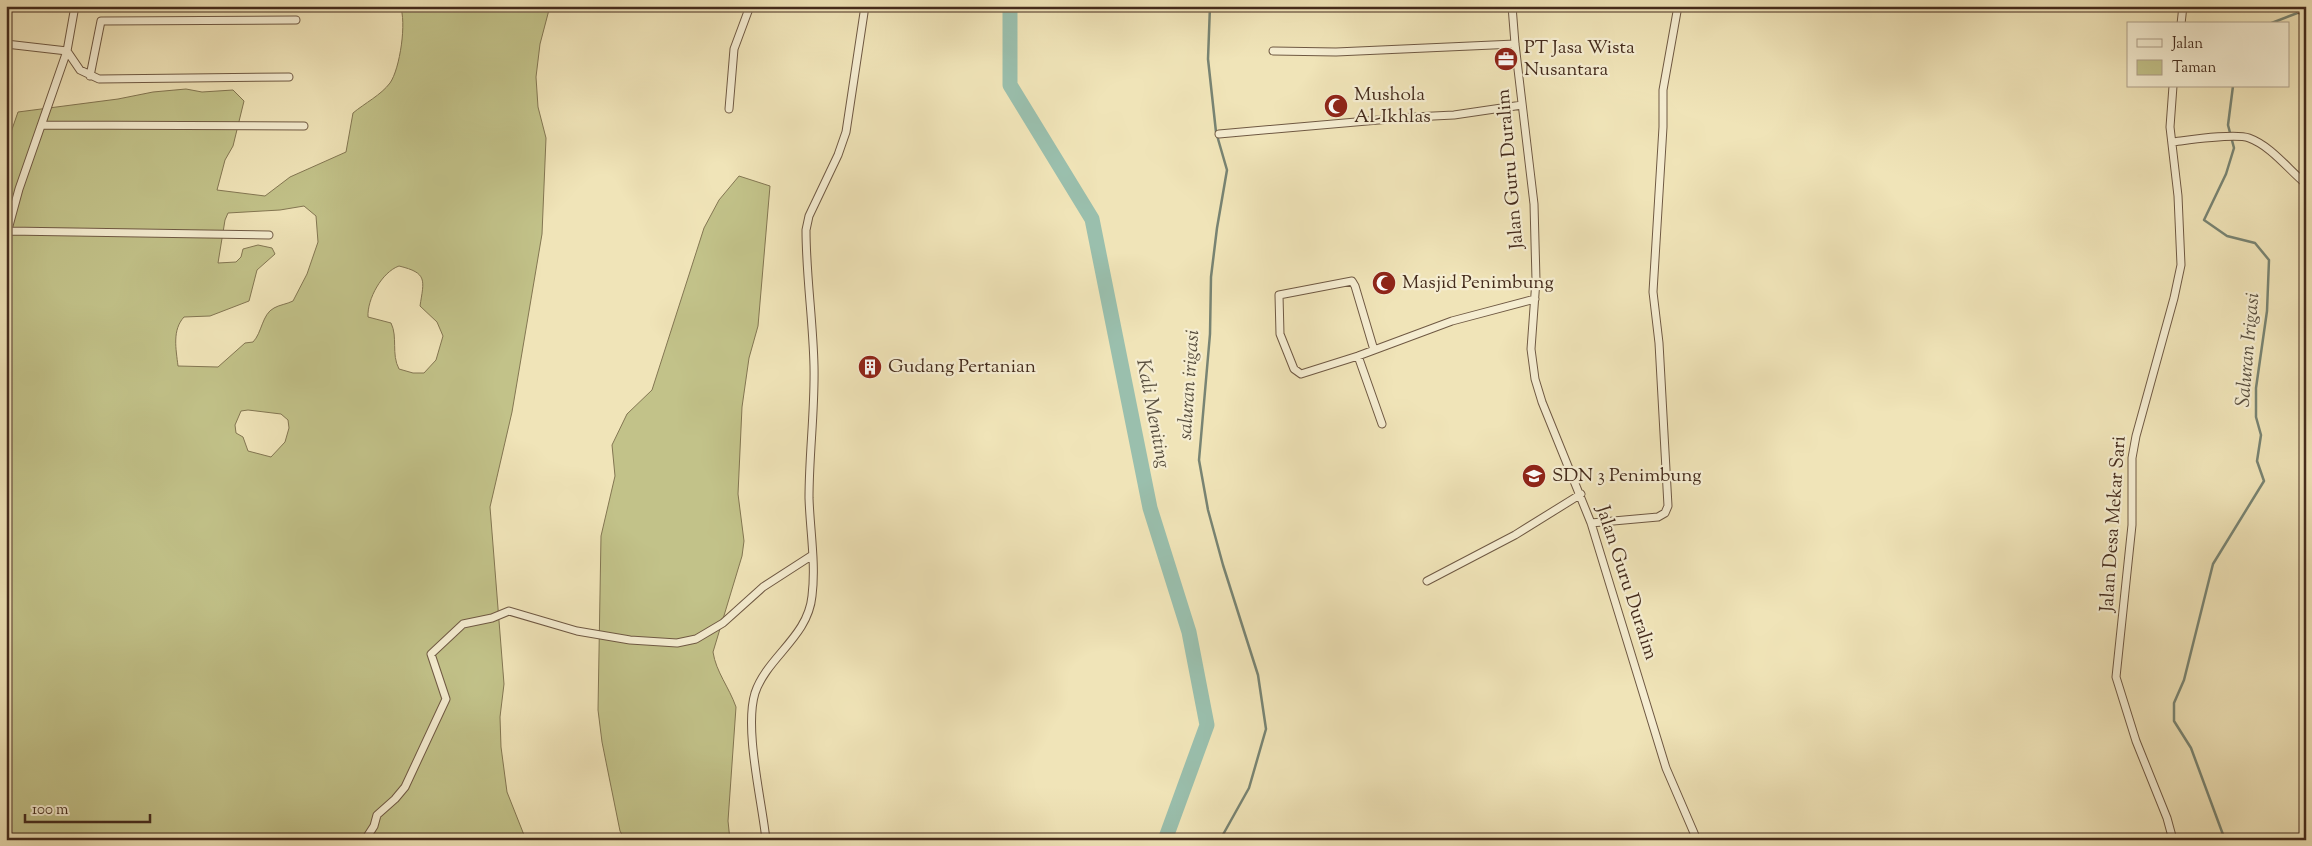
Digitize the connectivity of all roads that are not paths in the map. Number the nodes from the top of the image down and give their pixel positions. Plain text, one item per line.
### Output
1 (76, 6) edge
2 (750, 6) edge
3 (864, 6) edge
4 (1512, 6) edge
5 (1678, 6) edge
6 (2183, 6) edge
7 (2297, 6) edge
8 (2306, 10) edge
9 (296, 20) dead end
10 (2181, 22) edge
11 (6, 44) edge
12 (1515, 44) junction
13 (1273, 51) dead end
14 (67, 52) junction
15 (90, 76) junction
16 (289, 77) dead end
17 (2174, 88) edge
18 (1522, 105) junction
19 (729, 109) dead end
20 (42, 125) junction
21 (304, 126) dead end
22 (1219, 134) dead end
23 (2172, 142) junction
24 (2306, 184) edge
25 (7, 233) edge
26 (270, 235) dead end
27 (1535, 299) junction
28 (1374, 350) junction
29 (1358, 356) junction
30 (1382, 424) dead end
31 (1581, 494) junction
32 (1592, 524) junction
33 (811, 556) junction
34 (1427, 581) dead end
35 (365, 840) edge
36 (766, 840) edge
37 (1697, 840) edge
38 (2173, 840) edge

1 - 14 street
2 - 19 street
3 - 33 street
4 - 12 street, Jalan Guru Duralim
5 - 32 street
6 - 10 street
7 - 8 street
9 - 15 street
11 - 14 street
12 - 13 street
12 - 18 street, Jalan Guru Duralim
14 - 15 street
14 - 20 street
15 - 16 street
17 - 23 street, Jalan Desa Mekar Sari
18 - 22 street
18 - 27 street, Jalan Guru Duralim
20 - 21 street
20 - 25 street
23 - 24 street
23 - 38 street, Jalan Desa Mekar Sari
25 - 26 street
27 - 28 street
27 - 31 street, Jalan Guru Duralim
28 - 29 street
28 - 29 street
29 - 30 street
31 - 32 street, Jalan Guru Duralim
31 - 34 street
32 - 37 street, Jalan Guru Duralim
33 - 35 street
33 - 36 street

